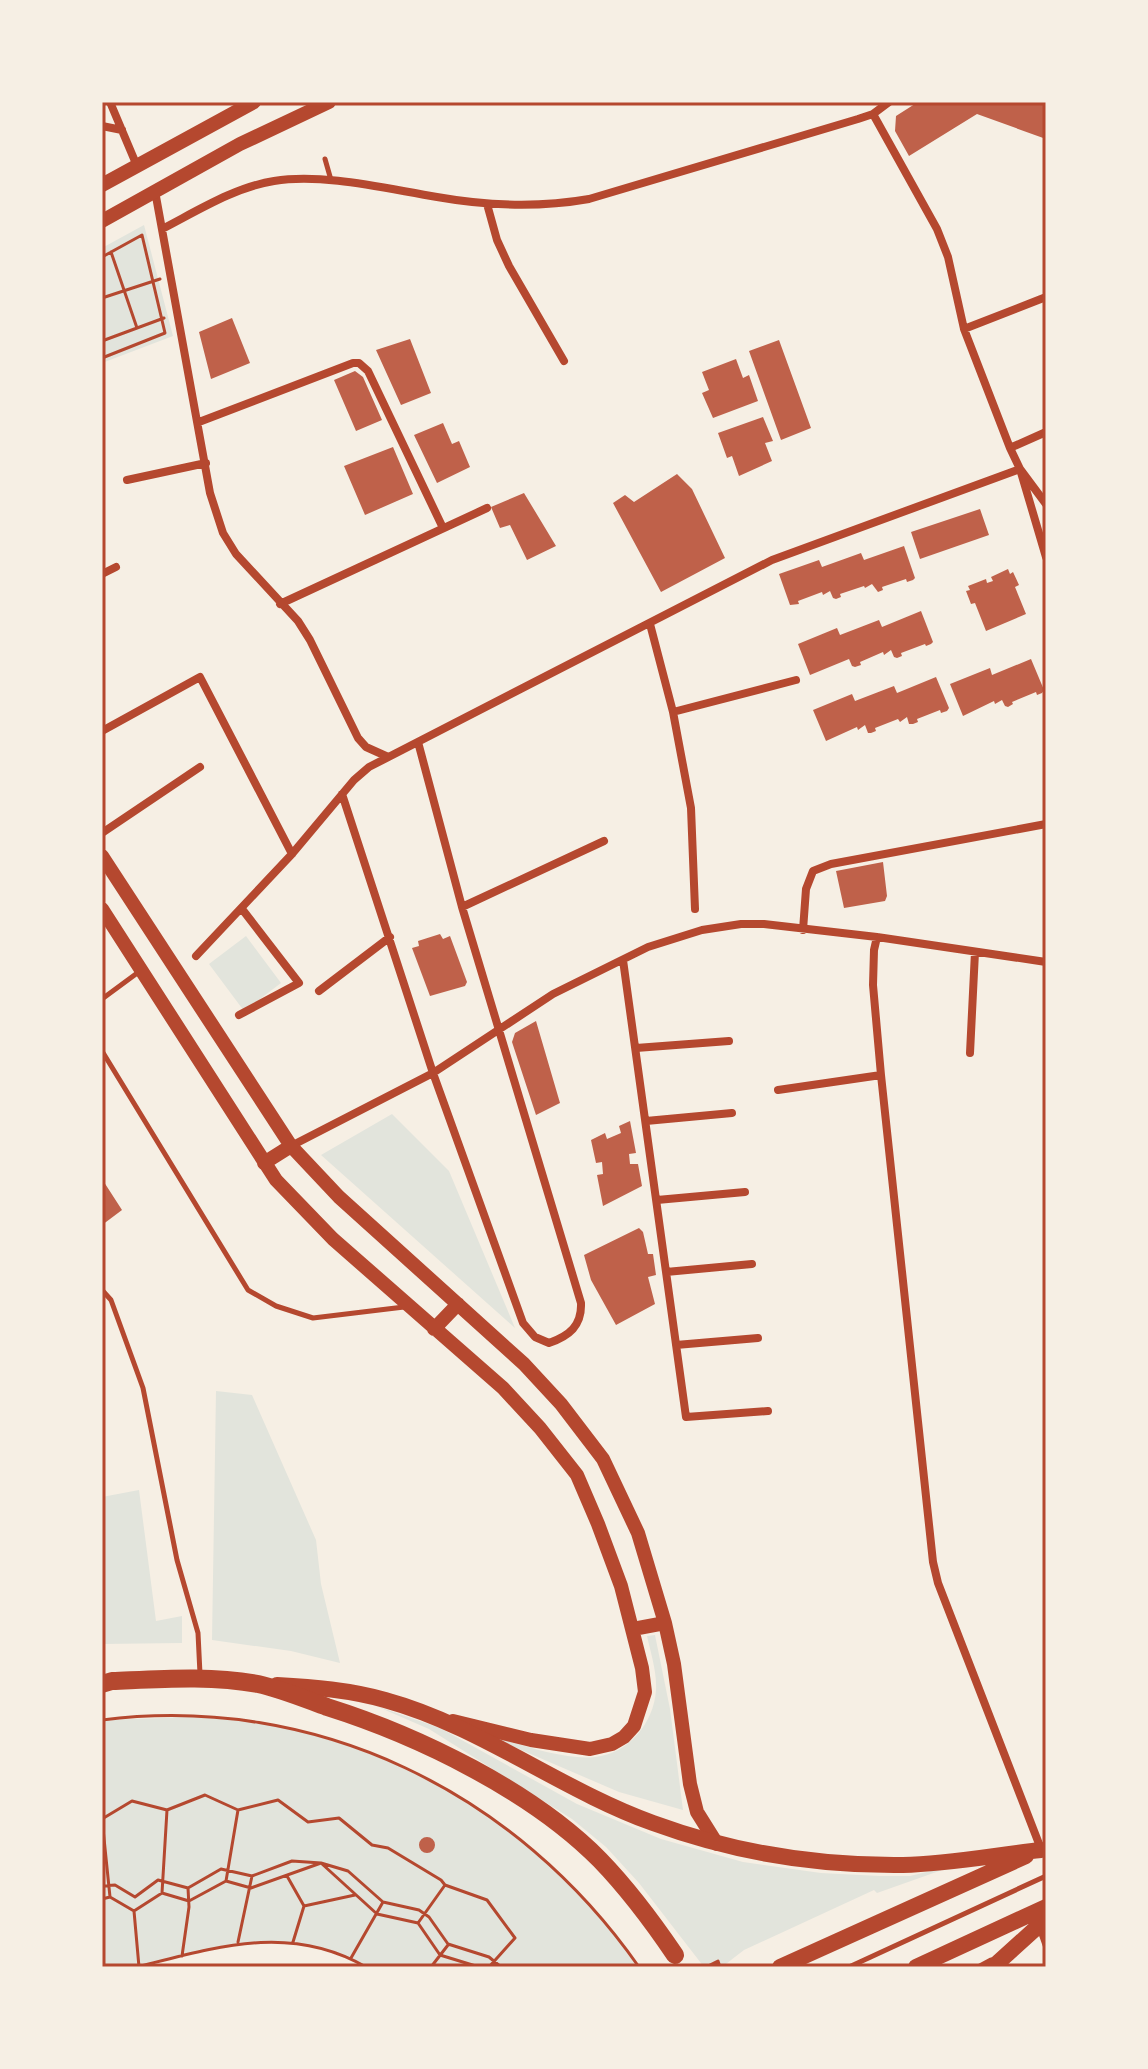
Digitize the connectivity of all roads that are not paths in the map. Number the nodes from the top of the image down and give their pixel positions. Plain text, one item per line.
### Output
1 (110, 102) edge
2 (254, 102) edge
3 (329, 102) edge
4 (889, 102) edge
5 (237, 106) edge
6 (873, 114) junction
7 (102, 126) edge
8 (122, 130) junction
9 (325, 159) dead end
10 (137, 166) junction
11 (331, 181) junction
12 (102, 185) edge
13 (154, 190) junction
14 (487, 204) junction
15 (102, 221) edge
16 (162, 229) junction
17 (1046, 297) edge
18 (964, 329) junction
19 (564, 361) dead end
20 (199, 422) junction
21 (1046, 432) edge
22 (1010, 448) junction
23 (206, 463) junction
24 (1020, 469) junction
25 (127, 480) dead end
26 (1046, 504) edge
27 (487, 508) dead end
28 (443, 528) junction
29 (1046, 557) edge
30 (116, 567) dead end
31 (102, 574) edge
32 (280, 604) junction
33 (650, 624) junction
34 (796, 680) dead end
35 (673, 712) junction
36 (102, 731) edge
37 (418, 742) junction
38 (387, 756) junction
39 (200, 767) dead end
40 (342, 794) junction
41 (1046, 824) edge
42 (102, 833) edge
43 (604, 841) dead end
44 (292, 854) junction
45 (102, 856) edge
46 (462, 907) junction
47 (102, 909) edge
48 (242, 909) junction
49 (695, 909) dead end
50 (803, 930) junction
51 (390, 937) junction
52 (877, 937) junction
53 (975, 952) junction
54 (196, 956) dead end
55 (623, 960) junction
56 (1046, 962) edge
57 (140, 971) junction
58 (319, 991) dead end
59 (102, 999) edge
60 (239, 1015) dead end
61 (499, 1028) junction
62 (729, 1041) dead end
63 (636, 1048) junction
64 (102, 1051) edge
65 (970, 1053) dead end
66 (433, 1073) junction
67 (881, 1075) junction
68 (778, 1090) dead end
69 (732, 1113) dead end
70 (646, 1121) junction
71 (291, 1146) junction
72 (264, 1163) junction
73 (745, 1192) dead end
74 (657, 1200) junction
75 (752, 1264) dead end
76 (666, 1272) junction
77 (102, 1290) edge
78 (458, 1304) junction
79 (409, 1307) junction
80 (434, 1329) junction
81 (758, 1338) dead end
82 (676, 1345) junction
83 (768, 1411) dead end
84 (665, 1623) junction
85 (633, 1629) junction
86 (200, 1679) junction
87 (105, 1682) edge
88 (258, 1684) junction
89 (434, 1717) junction
90 (717, 1844) junction
91 (1044, 1848) edge
92 (1046, 1876) edge
93 (1046, 1907) edge
94 (1042, 1923) edge
95 (1046, 1948) edge
96 (1010, 1952) junction
97 (675, 1955) dead end
98 (780, 1967) edge
99 (849, 1967) edge
100 (916, 1967) edge
101 (978, 1967) edge
102 (993, 1967) edge

1 - 8 street
2 - 5 main road
3 - 13 main road
4 - 6 street
5 - 10 main road
6 - 14 street
6 - 18 street
7 - 8 street
8 - 10 street
9 - 11 lane
10 - 12 main road
11 - 14 street
11 - 16 street
13 - 15 main road
13 - 16 street
14 - 19 street
16 - 20 street
17 - 18 street
18 - 22 street
20 - 23 street
20 - 28 street
21 - 22 street
22 - 24 street
23 - 25 street
23 - 32 street
24 - 26 street
24 - 29 street
24 - 33 street
27 - 28 street
28 - 32 street
30 - 31 street
32 - 38 street
33 - 35 street
33 - 37 street
34 - 35 street
35 - 49 street
36 - 44 street
37 - 38 street
37 - 46 street
38 - 40 street
39 - 42 street
40 - 44 street
40 - 51 street
41 - 50 street
43 - 46 street
44 - 48 street
45 - 71 main road
46 - 61 street
47 - 57 main road
48 - 54 street
48 - 60 street
50 - 52 street
50 - 55 street
51 - 58 street
51 - 66 street
52 - 53 street
52 - 67 street
53 - 56 street
53 - 65 street
55 - 61 street
55 - 63 street
57 - 59 lane
57 - 72 main road
61 - 66 street
61 - 66 street
62 - 63 street
63 - 70 street
64 - 79 lane
66 - 71 street
67 - 68 street
67 - 91 street
69 - 70 street
70 - 74 street
71 - 72 main road
71 - 78 main road
72 - 79 main road
73 - 74 street
74 - 76 street
75 - 76 street
76 - 82 street
77 - 86 lane
78 - 80 main road
78 - 84 main road
79 - 80 main road
80 - 85 main road
81 - 82 street
82 - 83 street
84 - 85 main road
84 - 90 main road
85 - 89 main road
86 - 87 highway
86 - 88 highway
88 - 89 main road
88 - 97 highway
89 - 90 main road
90 - 91 main road
91 - 98 main road
92 - 99 lane
93 - 100 main road
94 - 95 lane
94 - 96 main road
96 - 101 lane
96 - 102 main road

